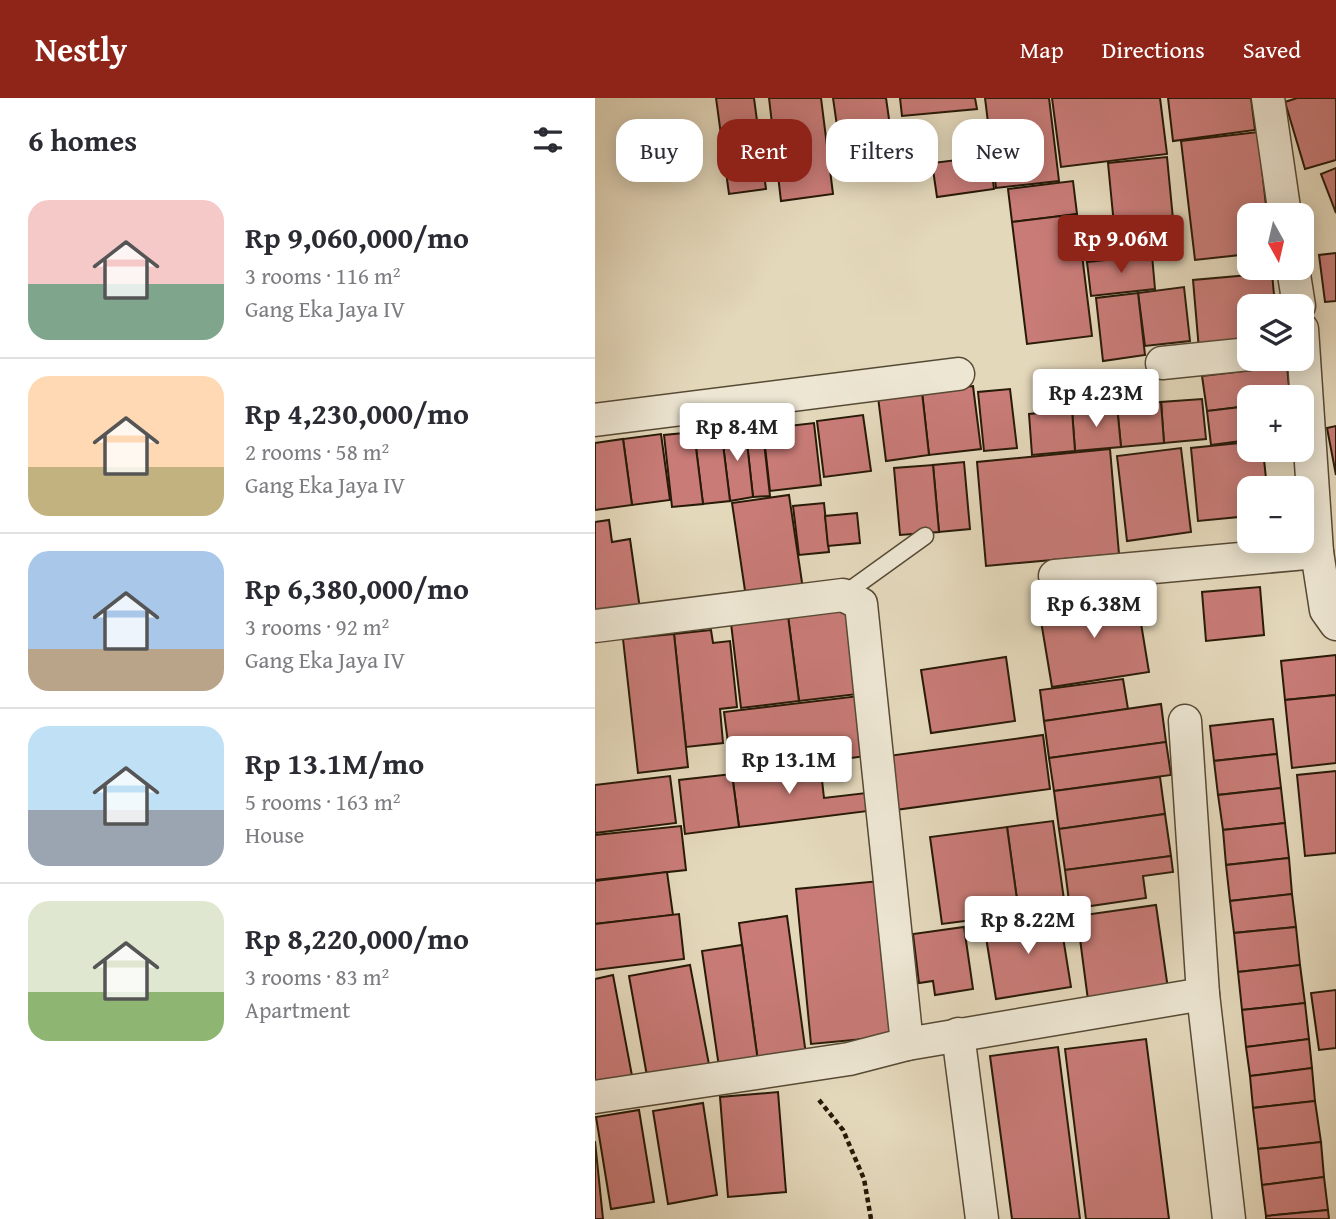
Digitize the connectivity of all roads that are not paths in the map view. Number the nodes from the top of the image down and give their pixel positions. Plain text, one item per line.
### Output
1 (1268, 98) edge
2 (1283, 203) edge
3 (1237, 355) edge
4 (1162, 363) dead end
5 (1305, 371) edge
6 (958, 374) dead end
7 (595, 420) edge
8 (925, 536) dead end
9 (1317, 552) junction
10 (1055, 576) dead end
11 (843, 595) junction
12 (1336, 624) edge
13 (595, 626) edge
14 (1185, 721) dead end
15 (1203, 994) junction
16 (958, 1034) junction
17 (907, 1044) junction
18 (595, 1097) edge
19 (982, 1219) edge
20 (1229, 1219) edge

1 - 2 street
3 - 4 street
5 - 9 street
6 - 7 street
8 - 11 lane
9 - 10 street
9 - 12 street
11 - 13 street
11 - 17 street
14 - 15 street
15 - 16 street
15 - 20 street
16 - 17 street
16 - 19 street
17 - 18 street

